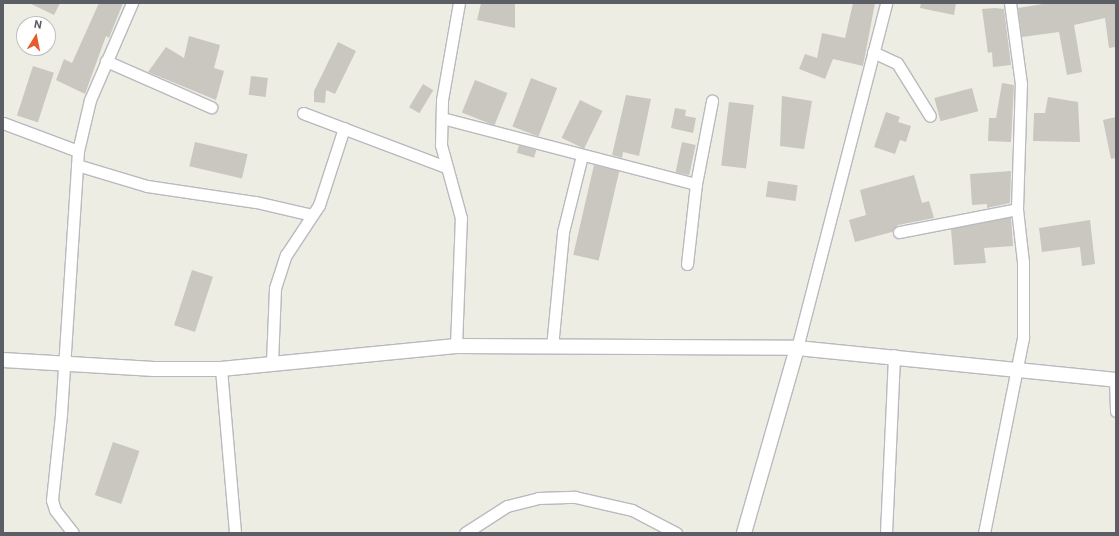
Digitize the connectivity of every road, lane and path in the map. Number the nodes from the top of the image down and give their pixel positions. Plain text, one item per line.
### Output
1 (132, 3) edge
2 (459, 3) edge
3 (886, 3) edge
4 (1010, 3) edge
5 (872, 52) junction
6 (106, 61) junction
7 (712, 101) dead end
8 (211, 107) dead end
9 (303, 113) dead end
10 (930, 116) dead end
11 (442, 118) junction
12 (3, 124) edge
13 (344, 128) junction
14 (78, 151) junction
15 (582, 156) junction
16 (77, 165) junction
17 (446, 167) junction
18 (696, 184) junction
19 (1017, 209) junction
20 (312, 215) junction
21 (898, 232) dead end
22 (687, 264) dead end
23 (456, 346) junction
24 (552, 347) junction
25 (797, 348) junction
26 (894, 355) junction
27 (3, 360) edge
28 (272, 363) junction
29 (62, 364) junction
30 (1018, 368) junction
31 (222, 369) junction
32 (1116, 380) edge
33 (1116, 411) edge
34 (73, 533) edge
35 (235, 533) edge
36 (465, 533) edge
37 (676, 533) edge
38 (744, 533) edge
39 (886, 533) edge
40 (984, 533) edge

1 - 6 street
2 - 11 street
3 - 5 street
4 - 19 street
5 - 10 street
5 - 25 street
6 - 8 street
6 - 14 street
7 - 18 street
9 - 13 street
11 - 15 street
11 - 17 street
12 - 14 street
13 - 17 street
13 - 20 street
14 - 16 street
15 - 18 street
15 - 24 street
16 - 20 street
16 - 29 street
17 - 23 street
18 - 22 street
19 - 21 street
19 - 30 street
20 - 28 street
23 - 24 street
23 - 28 street
24 - 25 street
25 - 26 street
25 - 38 street
26 - 30 street
26 - 39 street
27 - 29 street
28 - 31 street
29 - 31 street
29 - 34 street
30 - 32 street
30 - 40 street
31 - 35 street
32 - 33 street
36 - 37 street

